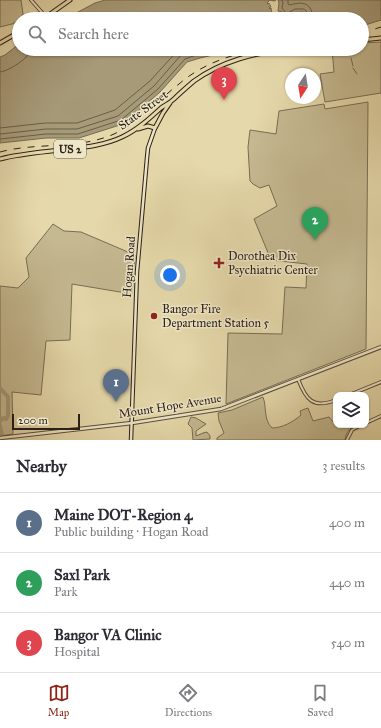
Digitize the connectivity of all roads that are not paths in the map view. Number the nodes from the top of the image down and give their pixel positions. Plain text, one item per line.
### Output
1 (31, 0) edge
2 (70, 0) edge
3 (40, 12) edge
4 (53, 12) edge
5 (12, 36) edge
6 (381, 38) edge
7 (369, 39) edge
8 (0, 43) edge
9 (248, 56) edge
10 (172, 101) junction
11 (153, 121) junction
12 (155, 128) junction
13 (136, 129) junction
14 (0, 159) edge
15 (381, 347) edge
16 (298, 379) junction
17 (381, 382) edge
18 (356, 392) edge
19 (333, 401) edge
20 (381, 416) edge
21 (369, 422) edge
22 (132, 423) junction
23 (356, 428) edge
24 (0, 438) edge
25 (7, 439) edge
26 (131, 440) edge
27 (348, 440) edge

1 - 3 street
2 - 4 main road
5 - 8 main road
6 - 7 main road
9 - 10 main road, State Street / US 2
10 - 11 main road, State Street / US 2
10 - 11 main road, Hogan Road
11 - 12 main road, Hogan Road
11 - 13 main road, State Street / US 2
12 - 13 main road
12 - 22 street, Hogan Road
13 - 14 main road, State Street / US 2
15 - 16 street, Mount Hope Avenue
16 - 19 street
16 - 22 street, Mount Hope Avenue
17 - 18 street
20 - 21 street
22 - 25 street, Mount Hope Avenue
22 - 26 street, Hogan Road
23 - 27 street
24 - 25 street, Mount Hope Avenue

